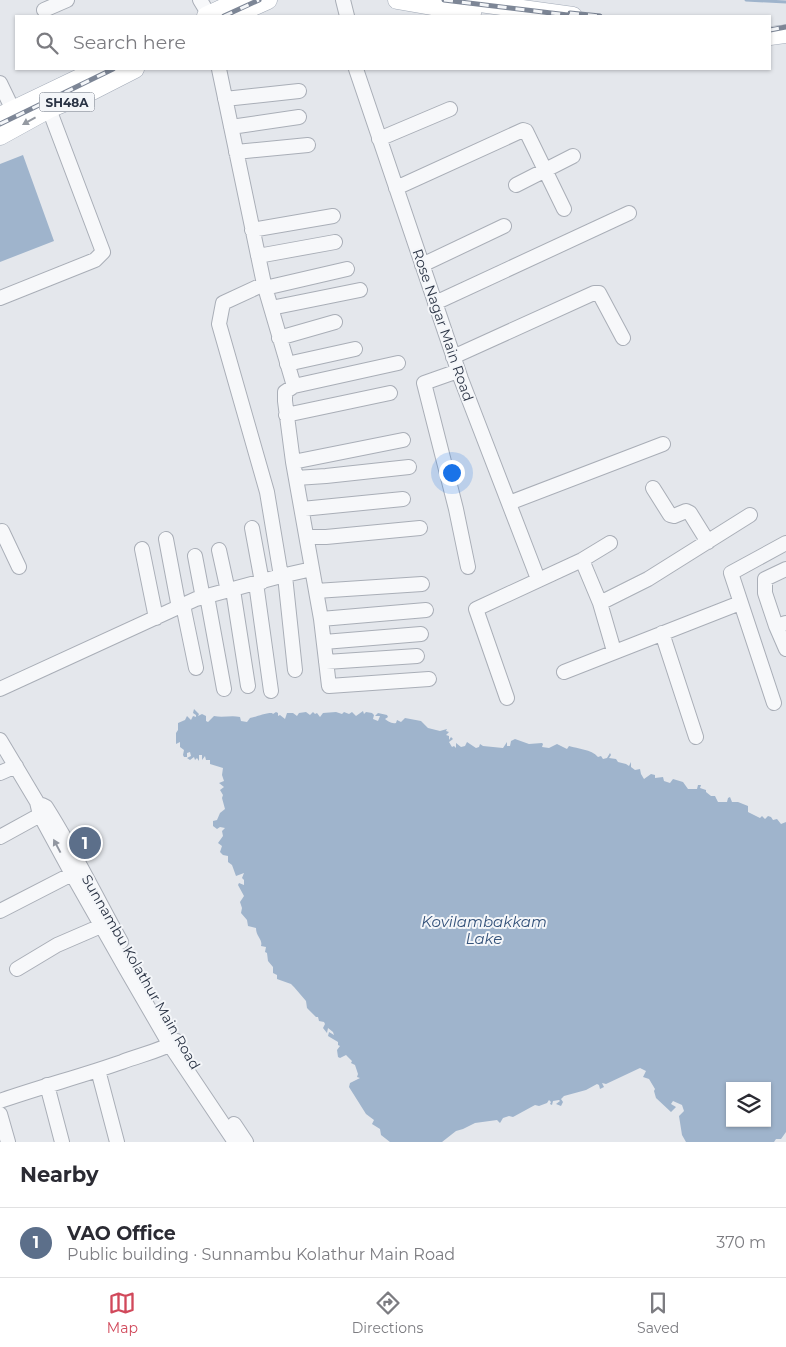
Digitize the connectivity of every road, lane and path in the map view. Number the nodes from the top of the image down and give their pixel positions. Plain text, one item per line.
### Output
1 (67, 0) edge
2 (240, 0) edge
3 (268, 0) edge
4 (343, 0) edge
5 (397, 0) edge
6 (458, 0) edge
7 (494, 7) edge
8 (44, 9) edge
9 (205, 10) edge
10 (235, 15) edge
11 (346, 15) edge
12 (564, 15) edge
13 (786, 34) edge
14 (771, 36) edge
15 (786, 46) edge
16 (771, 48) edge
17 (96, 70) edge
18 (130, 70) edge
19 (219, 70) edge
20 (356, 70) edge
21 (82, 79) edge
22 (2, 90) edge
23 (299, 91) dead end
24 (226, 99) junction
25 (49, 109) junction
26 (450, 109) dead end
27 (6, 113) edge
28 (299, 117) dead end
29 (231, 127) junction
30 (0, 136) edge
31 (379, 139) junction
32 (308, 145) dead end
33 (236, 152) junction
34 (573, 156) dead end
35 (544, 170) junction
36 (516, 185) dead end
37 (396, 188) junction
38 (564, 209) dead end
39 (629, 214) dead end
40 (333, 216) dead end
41 (504, 226) dead end
42 (252, 230) junction
43 (335, 242) dead end
44 (258, 256) junction
45 (422, 265) junction
46 (347, 269) dead end
47 (264, 286) junction
48 (360, 290) dead end
49 (0, 298) edge
50 (435, 302) junction
51 (270, 308) junction
52 (336, 322) dead end
53 (279, 338) junction
54 (623, 338) dead end
55 (355, 349) dead end
56 (453, 357) junction
57 (398, 363) dead end
58 (287, 364) junction
59 (458, 371) junction
60 (294, 386) junction
61 (390, 393) dead end
62 (286, 415) junction
63 (403, 440) dead end
64 (663, 444) dead end
65 (292, 462) junction
66 (410, 466) dead end
67 (296, 478) junction
68 (653, 488) dead end
69 (403, 498) dead end
70 (509, 503) junction
71 (302, 510) junction
72 (750, 516) dead end
73 (252, 528) dead end
74 (420, 528) dead end
75 (0, 532) edge
76 (307, 537) junction
77 (166, 539) dead end
78 (708, 542) junction
79 (610, 543) dead end
80 (786, 543) edge
81 (142, 549) dead end
82 (219, 550) dead end
83 (194, 556) dead end
84 (582, 560) junction
85 (468, 566) dead end
86 (19, 567) dead end
87 (312, 569) junction
88 (786, 569) edge
89 (283, 576) junction
90 (538, 579) junction
91 (259, 582) junction
92 (422, 584) dead end
93 (231, 590) junction
94 (316, 591) junction
95 (205, 597) junction
96 (600, 603) junction
97 (740, 603) junction
98 (181, 606) junction
99 (426, 610) dead end
100 (156, 618) junction
101 (321, 619) junction
102 (781, 625) edge
103 (662, 633) junction
104 (421, 634) dead end
105 (324, 642) junction
106 (786, 649) edge
107 (614, 651) junction
108 (417, 656) dead end
109 (326, 662) junction
110 (196, 668) dead end
111 (295, 670) dead end
112 (564, 672) dead end
113 (429, 679) dead end
114 (248, 686) dead end
115 (0, 689) edge
116 (224, 690) dead end
117 (271, 691) dead end
118 (506, 698) dead end
119 (774, 703) dead end
120 (696, 737) dead end
121 (0, 740) edge
122 (16, 766) junction
123 (0, 773) edge
124 (39, 809) junction
125 (0, 837) edge
126 (72, 874) junction
127 (0, 911) edge
128 (101, 926) junction
129 (130, 967) junction
130 (17, 969) dead end
131 (174, 1042) junction
132 (98, 1070) junction
133 (46, 1085) junction
134 (0, 1102) edge
135 (0, 1114) edge
136 (235, 1141) edge
137 (8, 1142) edge
138 (62, 1142) edge
139 (117, 1142) edge

1 - 8 street
2 - 9 main road
3 - 10 main road
4 - 11 street
5 - 7 main road
6 - 7 main road
7 - 12 main road
13 - 14 main road
15 - 16 main road
17 - 21 main road, SH48A
18 - 21 main road, SH48A
19 - 24 street
20 - 31 street, Rose Nagar Main Road
21 - 25 main road, SH48A
21 - 27 main road, SH48A
22 - 27 street
23 - 24 street
24 - 29 street
25 -> 30 main road, SH48A
25 - 49 street
26 - 31 street
28 - 29 street
29 - 33 street
31 - 37 street, Rose Nagar Main Road
32 - 33 street
33 - 42 street
34 - 35 street
35 - 36 street
35 - 37 street
35 - 38 street
37 - 45 street, Rose Nagar Main Road
39 - 50 street
40 - 42 street
41 - 45 street
42 - 44 street
43 - 44 street
44 - 47 street
45 - 50 street, Rose Nagar Main Road
46 - 47 street
47 - 51 street
47 - 89 street
48 - 51 street
50 - 56 street, Rose Nagar Main Road
51 - 53 street
52 - 53 street
53 - 58 street
54 - 56 street
55 - 58 street
56 - 59 street, Rose Nagar Main Road
57 - 60 street
58 - 60 street
59 - 70 street, Rose Nagar Main Road
59 - 85 street
60 - 62 street
61 - 62 street
62 - 65 street
63 - 65 street
64 - 70 street
65 - 67 street
66 - 67 street
67 - 71 street
68 - 78 street
69 - 71 street
70 - 90 street, Rose Nagar Main Road
71 - 76 street
72 - 78 street
73 - 91 street
74 - 76 street
75 - 86 street
76 - 87 street
77 - 98 street
78 - 96 street
79 - 84 street
80 - 97 street
81 - 100 street
82 - 93 street
83 - 95 street
84 - 90 street
84 - 96 street
87 - 89 street
87 - 94 street
88 - 102 street
89 - 91 street
89 - 111 street
90 - 118 street
91 - 93 street
91 - 117 street
92 - 94 street
93 - 95 street
93 - 114 street
94 - 101 street
95 - 98 street
95 - 116 street
96 - 107 street
97 - 103 street
97 - 119 street
98 - 100 street
98 - 110 street
99 - 101 street
100 - 115 street
101 - 105 street
102 - 106 street
103 - 107 street
103 - 120 street
104 - 105 street
105 - 109 street
107 - 112 street
108 - 109 street
109 - 113 street
121 - 122 street, Sunnambu Kolathur Main Road
122 - 123 street
122 - 124 street, Sunnambu Kolathur Main Road
124 - 125 street
126 -> 124 street, Sunnambu Kolathur Main Road
124 - 129 street, Sunnambu Kolathur Main Road
126 - 127 street
126 - 128 street, Sunnambu Kolathur Main Road
128 - 129 street, Sunnambu Kolathur Main Road
128 - 130 street
129 - 131 street, Sunnambu Kolathur Main Road
131 - 132 street
131 - 136 street, Sunnambu Kolathur Main Road
132 - 133 street
132 - 139 street
133 - 134 street
133 - 138 street
135 - 137 street

